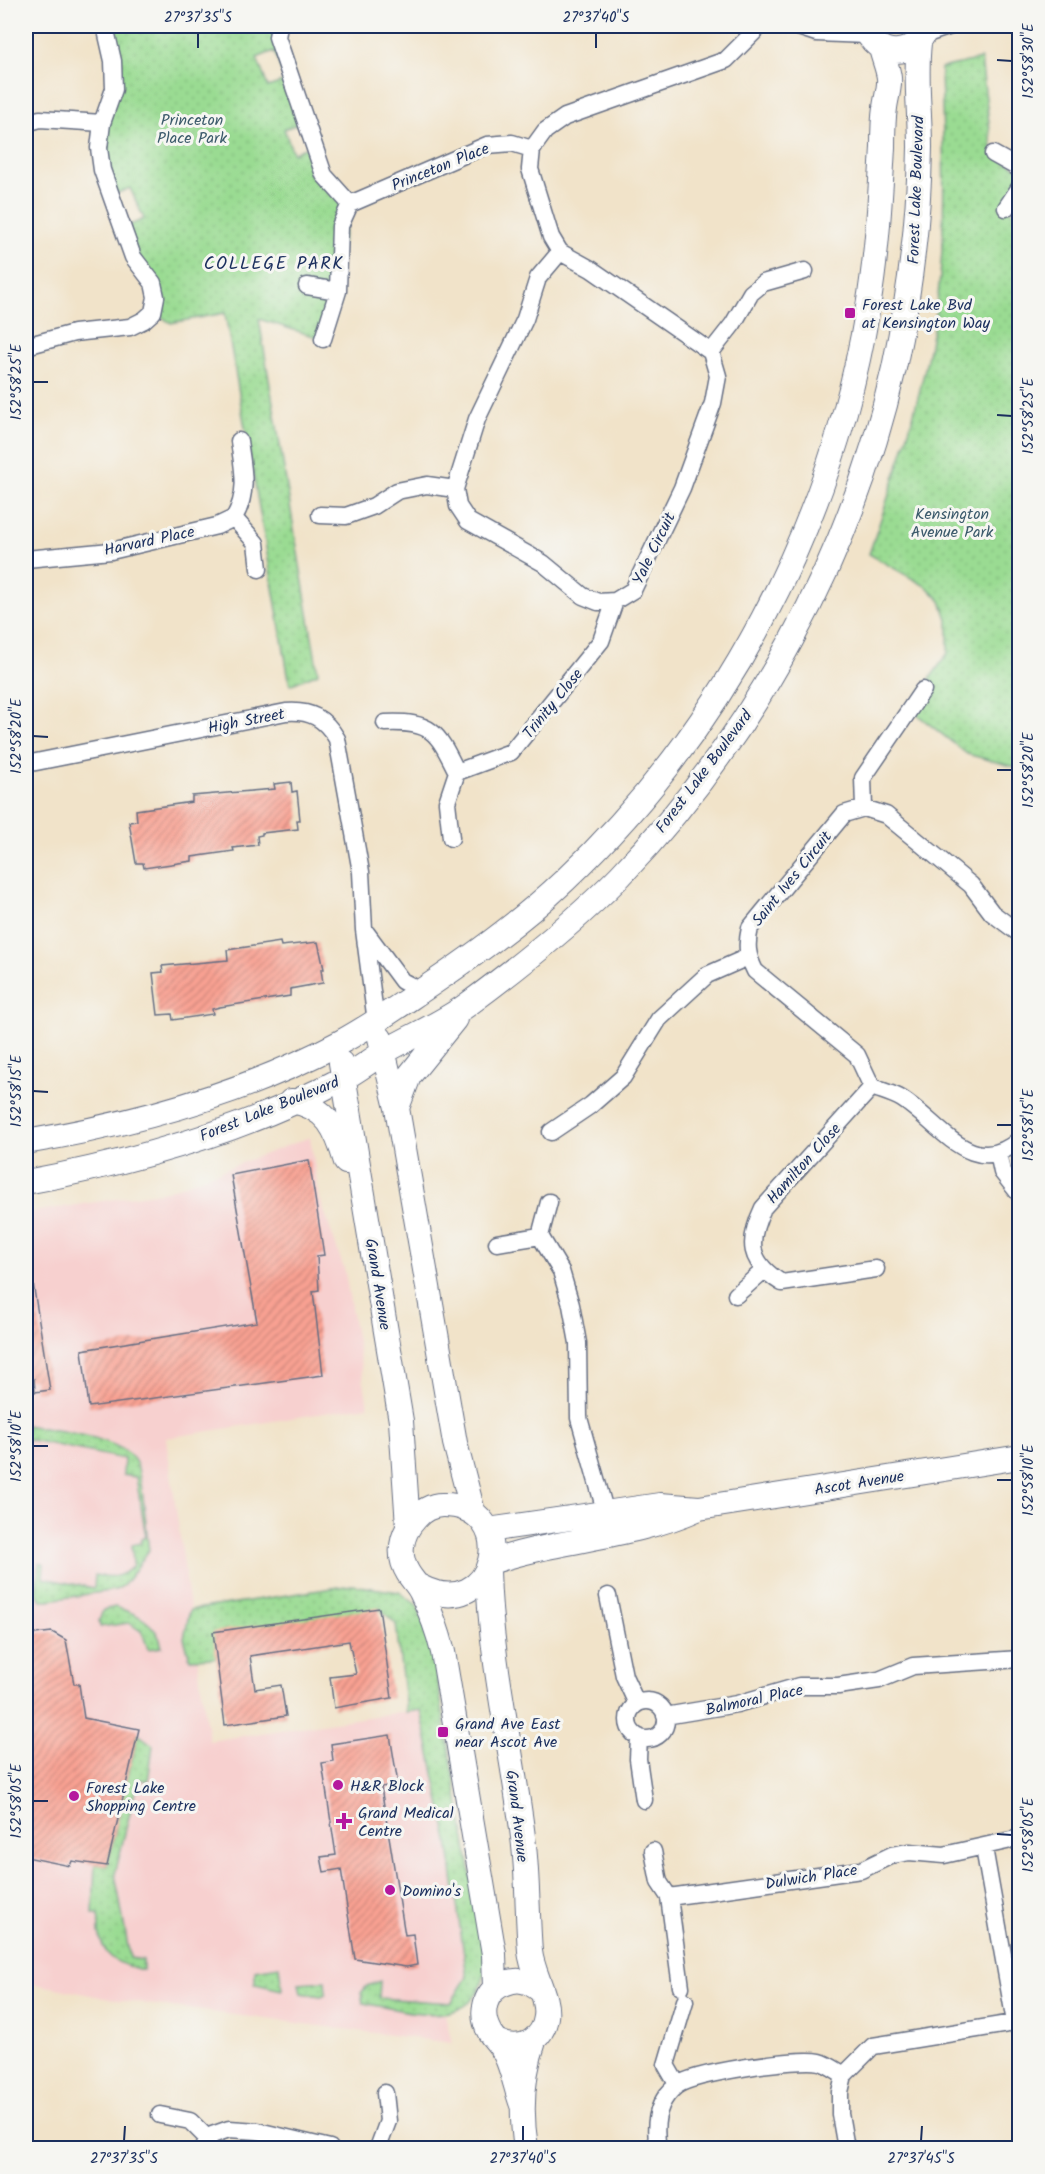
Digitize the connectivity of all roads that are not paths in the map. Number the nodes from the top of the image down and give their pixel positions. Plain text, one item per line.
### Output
1 (105, 26) edge
2 (279, 26) edge
3 (760, 26) edge
4 (795, 26) edge
5 (951, 26) edge
6 (924, 34) edge
7 (871, 36) edge
8 (26, 123) edge
9 (102, 123) junction
10 (532, 149) junction
11 (993, 154) dead end
12 (1020, 169) edge
13 (1020, 187) edge
14 (351, 204) junction
15 (1006, 208) dead end
16 (560, 252) junction
17 (805, 271) dead end
18 (307, 286) dead end
19 (338, 291) junction
20 (322, 339) dead end
21 (26, 346) edge
22 (711, 352) junction
23 (239, 441) dead end
24 (455, 489) junction
25 (320, 515) dead end
26 (234, 518) junction
27 (26, 559) edge
28 (259, 569) dead end
29 (615, 601) junction
30 (923, 690) dead end
31 (385, 723) dead end
32 (26, 764) edge
33 (457, 772) junction
34 (864, 807) junction
35 (450, 838) dead end
36 (364, 930) junction
37 (1020, 934) edge
38 (748, 957) junction
39 (421, 991) junction
40 (464, 1007) junction
41 (376, 1022) junction
42 (338, 1044) junction
43 (382, 1053) junction
44 (344, 1077) junction
45 (872, 1087) junction
46 (291, 1101) junction
47 (397, 1108) junction
48 (551, 1132) dead end
49 (1020, 1139) edge
50 (26, 1142) edge
51 (998, 1154) junction
52 (26, 1182) edge
53 (362, 1182) junction
54 (1020, 1195) edge
55 (549, 1202) dead end
56 (540, 1236) junction
57 (497, 1243) dead end
58 (876, 1269) dead end
59 (763, 1271) junction
60 (736, 1295) dead end
61 (1020, 1456) edge
62 (481, 1521) junction
63 (609, 1523) junction
64 (408, 1526) junction
65 (489, 1566) junction
66 (419, 1586) junction
67 (608, 1596) dead end
68 (1020, 1659) edge
69 (637, 1704) junction
70 (665, 1716) junction
71 (639, 1737) junction
72 (644, 1800) dead end
73 (1020, 1838) edge
74 (984, 1848) junction
75 (653, 1851) dead end
76 (669, 1897) junction
77 (495, 1988) junction
78 (540, 1990) junction
79 (1017, 2022) edge
80 (535, 2038) junction
81 (499, 2042) junction
82 (844, 2075) junction
83 (677, 2084) junction
84 (385, 2093) dead end
85 (522, 2105) junction
86 (160, 2115) dead end
87 (206, 2144) edge
88 (330, 2148) edge
89 (378, 2148) edge
90 (525, 2148) edge
91 (658, 2148) edge
92 (846, 2148) edge

1 - 9 street
2 - 14 street
3 - 10 street
4 - 7 street
5 - 6 street
6 - 7 street
6 - 40 street, Forest Lake Boulevard
7 - 39 street, Forest Lake Boulevard
8 - 9 street
9 - 21 street
10 - 14 street, Princeton Place
10 - 16 street
11 - 12 street
13 - 15 street
14 - 19 street
16 - 22 street
16 - 24 street
17 - 22 street
18 - 19 street
19 - 20 street
22 - 29 street, Yale Circuit
23 - 26 street
24 - 25 street
24 - 29 street
26 - 27 street, Harvard Place
26 - 28 street
29 - 33 street, Trinity Close
30 - 34 street
31 - 33 street
32 - 36 street, High Street
33 - 35 street
34 - 37 street
34 - 38 street, Saint Ives Circuit
36 - 39 street
36 - 41 street, High Street
38 - 45 street
38 - 48 street
39 - 41 street, Forest Lake Boulevard
40 - 43 street, Forest Lake Boulevard
40 - 47 street
41 - 42 street, Forest Lake Boulevard
41 - 43 street, Grand Avenue
42 - 44 street, Grand Avenue
42 - 50 street, Forest Lake Boulevard
43 - 44 street, Forest Lake Boulevard
43 - 47 street, Grand Avenue
44 - 46 street, Forest Lake Boulevard
44 - 53 street, Grand Avenue
45 - 51 street
45 - 59 street, Hamilton Close
46 - 52 street, Forest Lake Boulevard
46 - 53 street
47 - 62 street, Grand Avenue
49 - 51 street
51 - 54 street
53 - 64 street, Grand Avenue
55 - 56 street
56 - 57 street
56 - 63 street
58 - 59 street
59 - 60 street
61 - 63 street, Ascot Avenue
62 - 63 street, Ascot Avenue
62 - 64 street
62 - 65 street, Grand Avenue
63 - 65 street, Ascot Avenue
64 - 66 street, Grand Avenue
65 - 66 street
65 - 78 street, Grand Avenue
66 - 77 street, Grand Avenue
67 - 69 street
68 - 70 street, Balmoral Place
69 - 70 street
69 - 71 street
70 - 71 street
71 - 72 street
73 - 74 street, Dulwich Place
74 - 76 street, Dulwich Place
74 - 79 street
75 - 76 street
76 - 83 street
77 - 78 street
77 - 81 street, Grand Avenue
78 - 80 street, Grand Avenue
79 - 82 street
80 - 81 street
80 - 85 street, Grand Avenue
81 - 85 street, Grand Avenue
82 - 83 street
82 - 92 street
83 - 91 street
84 - 89 street
85 - 90 street, Grand Avenue
86 - 87 street
87 - 88 street

